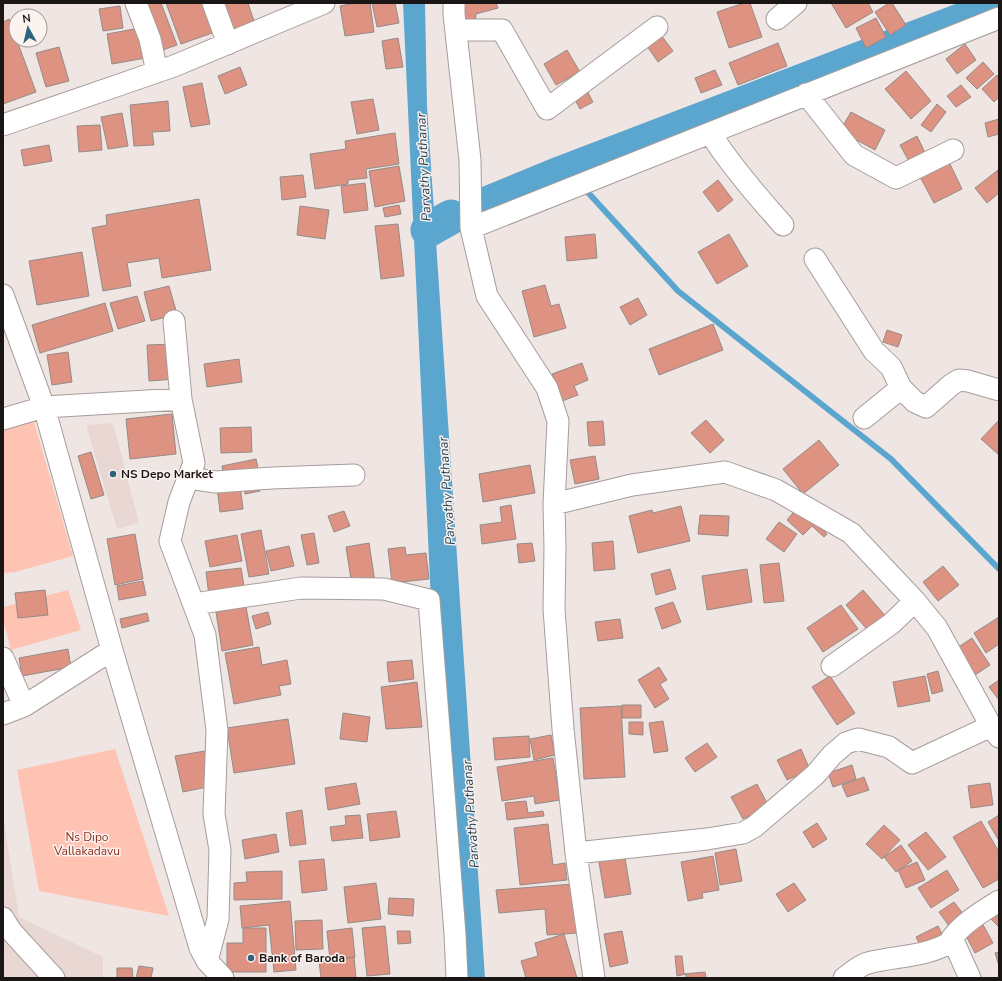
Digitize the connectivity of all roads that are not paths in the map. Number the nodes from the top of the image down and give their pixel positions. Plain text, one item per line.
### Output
1 (136, 3) edge
2 (213, 3) edge
3 (324, 3) edge
4 (454, 3) edge
5 (796, 3) edge
6 (999, 18) edge
7 (777, 19) dead end
8 (657, 27) dead end
9 (456, 30) junction
10 (228, 44) junction
11 (157, 72) junction
12 (806, 94) junction
13 (3, 125) edge
14 (710, 132) junction
15 (953, 150) dead end
16 (783, 225) dead end
17 (471, 228) junction
18 (815, 259) dead end
19 (3, 295) edge
20 (174, 322) dead end
21 (901, 388) junction
22 (999, 390) edge
23 (181, 399) junction
24 (44, 407) junction
25 (864, 418) dead end
26 (3, 419) edge
27 (354, 475) dead end
28 (188, 478) junction
29 (554, 504) junction
30 (915, 602) junction
31 (194, 604) junction
32 (112, 650) junction
33 (3, 658) edge
34 (832, 666) dead end
35 (24, 706) junction
36 (3, 714) edge
37 (995, 731) edge
38 (576, 854) junction
39 (999, 901) edge
40 (3, 918) edge
41 (953, 941) junction
42 (207, 961) junction
43 (54, 978) edge
44 (224, 978) edge
45 (457, 978) edge
46 (594, 978) edge
47 (844, 978) edge
48 (970, 978) edge

1 - 11 street
2 - 10 street
3 - 10 street
4 - 9 street
5 - 7 street
6 - 12 street
8 - 9 street
9 - 17 street
10 - 11 street
11 - 13 street
12 - 14 street
12 - 15 street
14 - 16 street
14 - 17 street
17 - 29 street
18 - 21 street
19 - 24 street
20 - 23 street
21 - 22 street
21 - 25 street
23 - 24 street
23 - 28 street
24 - 26 street
24 - 32 street
27 - 28 street
28 - 31 street
29 - 30 street
29 - 38 street
30 - 34 street
30 - 37 street
31 - 42 street
31 - 45 street
32 - 35 street
32 - 42 street
33 - 35 street
35 - 36 street
37 - 38 street
38 - 46 street
39 - 41 street
40 - 43 street
41 - 47 street
41 - 48 street
42 - 44 street

